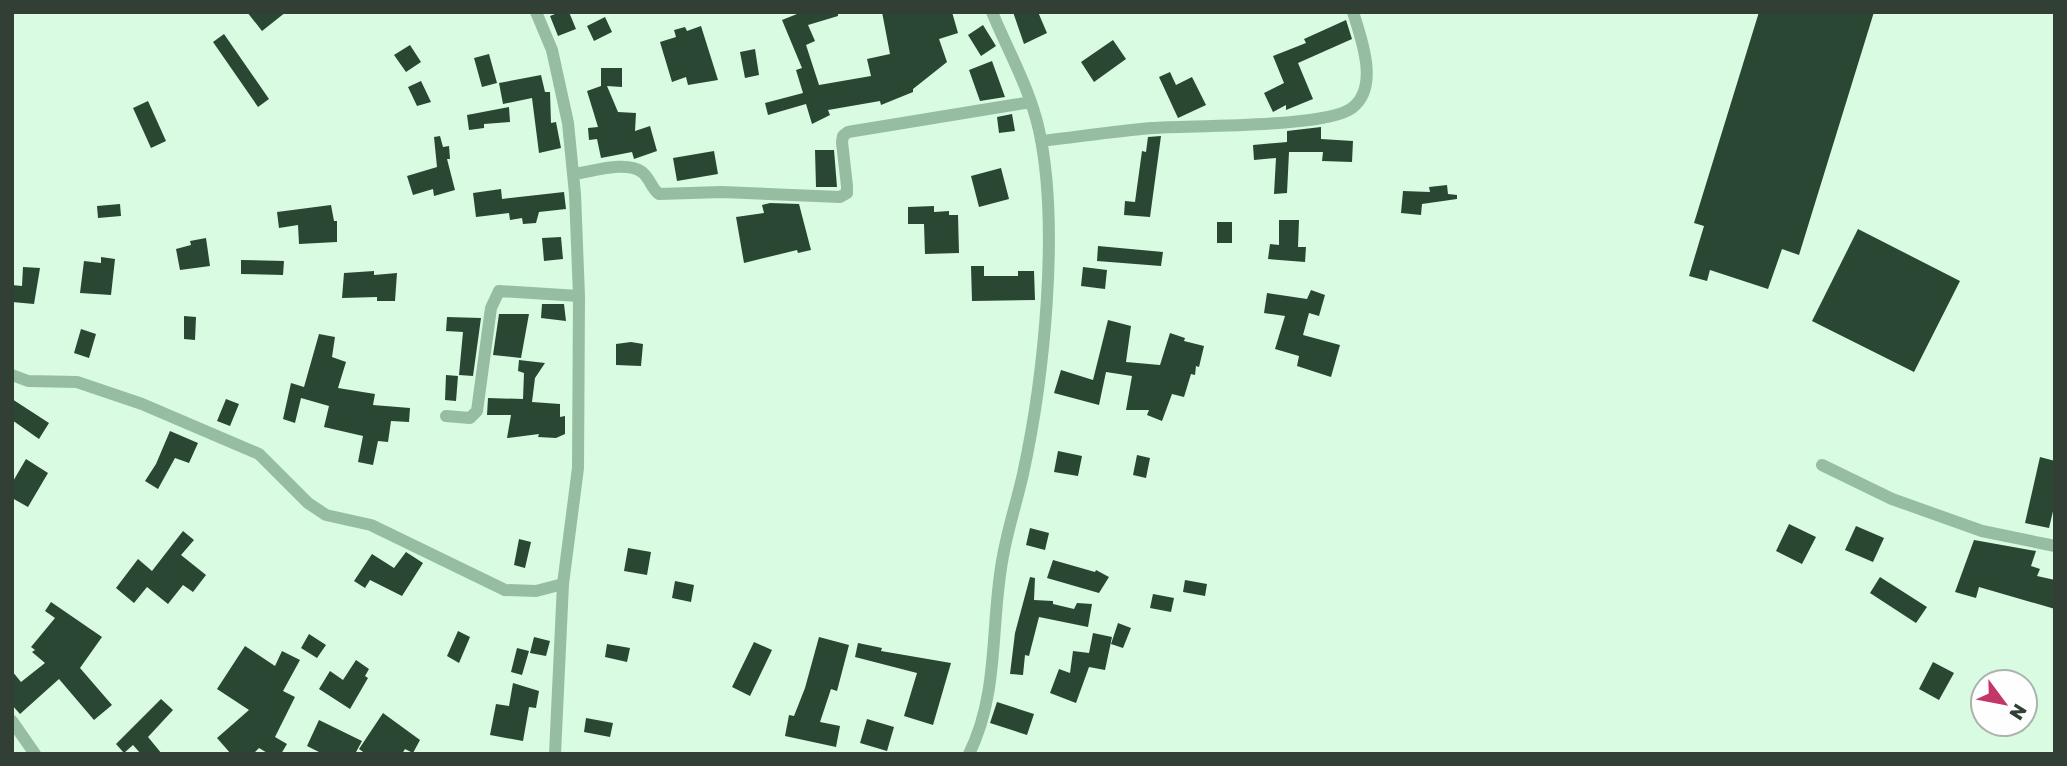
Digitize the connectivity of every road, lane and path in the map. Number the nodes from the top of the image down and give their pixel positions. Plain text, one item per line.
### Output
1 (536, 12) edge
2 (992, 12) edge
3 (1353, 12) edge
4 (1031, 103) junction
5 (1041, 141) junction
6 (574, 174) junction
7 (579, 296) junction
8 (12, 375) edge
9 (446, 416) dead end
10 (1822, 465) dead end
11 (2055, 546) edge
12 (564, 584) junction
13 (12, 721) edge
14 (35, 754) edge
15 (555, 754) edge
16 (969, 754) edge

1 - 6 street
2 - 4 street
3 - 5 street
4 - 5 street
4 - 6 street
5 - 16 street
6 - 7 street
7 - 9 street
7 - 12 street
8 - 12 street
10 - 11 street
12 - 15 street
13 - 14 street

